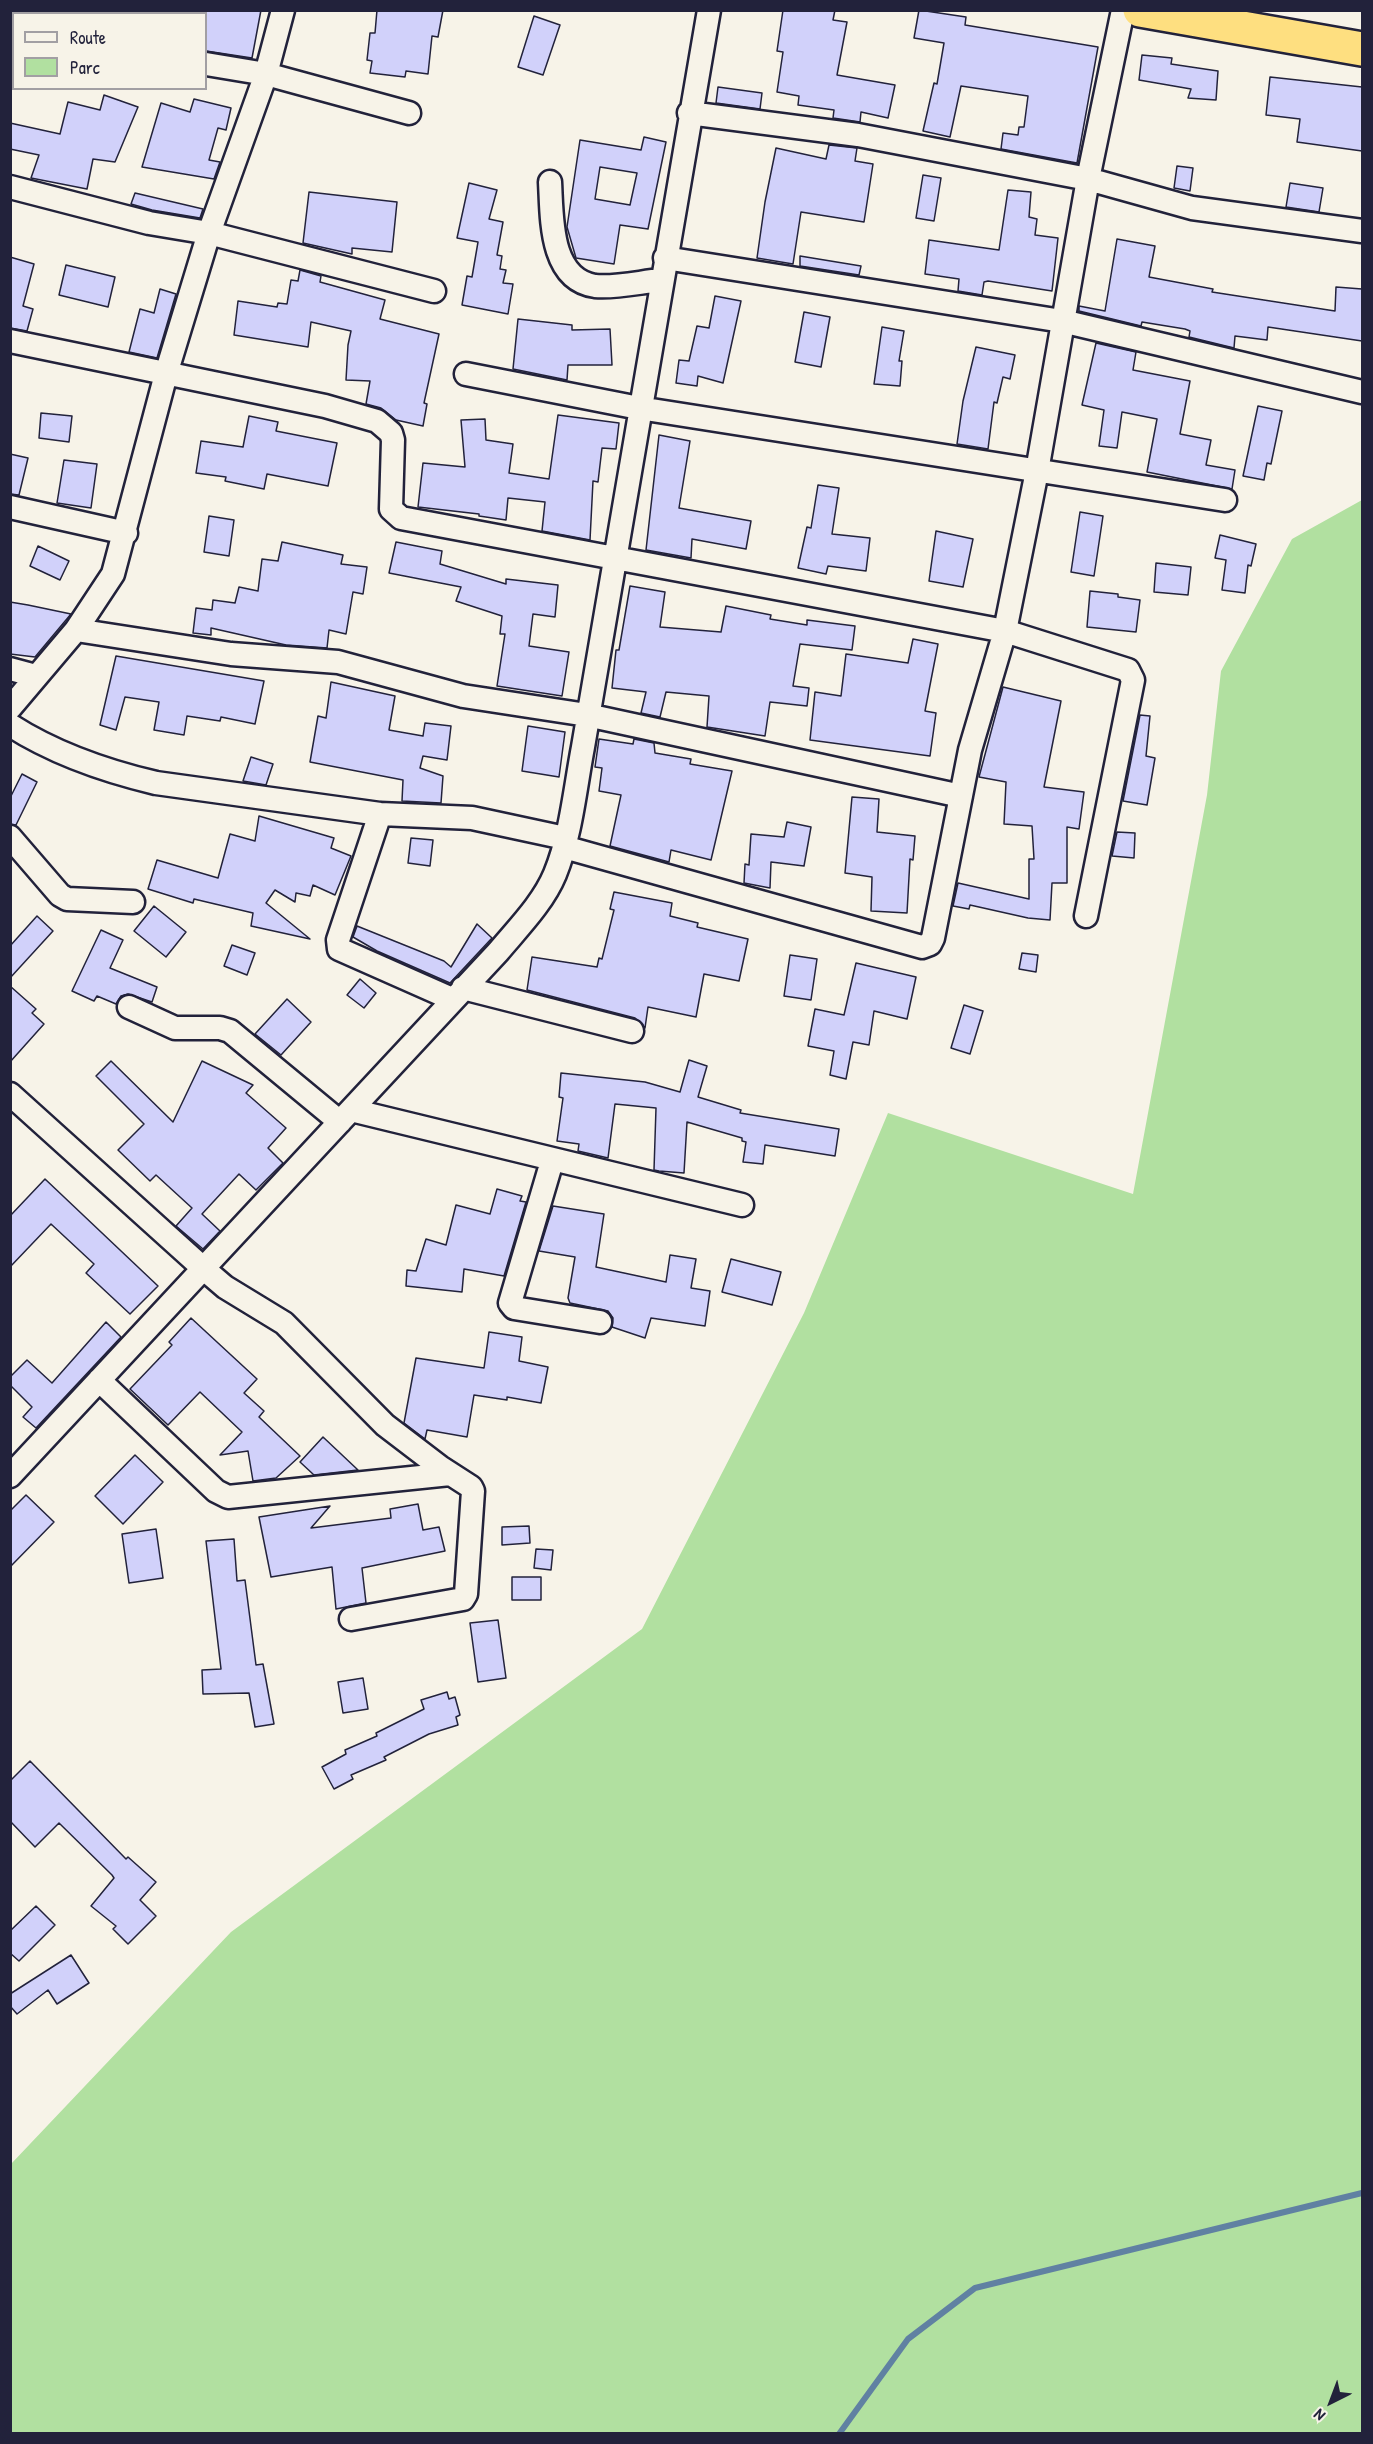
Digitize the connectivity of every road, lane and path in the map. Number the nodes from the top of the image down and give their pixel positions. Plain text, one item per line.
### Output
1 (283, 10) edge
2 (709, 10) edge
3 (1123, 10) edge
4 (1140, 10) edge
5 (1362, 49) edge
6 (207, 64) edge
7 (266, 74) junction
8 (409, 113) dead end
9 (689, 113) junction
10 (1088, 179) junction
11 (550, 182) dead end
12 (10, 187) edge
13 (1362, 231) edge
14 (209, 233) junction
15 (665, 258) junction
16 (661, 280) junction
17 (434, 291) dead end
18 (1062, 321) junction
19 (10, 341) edge
20 (166, 374) junction
21 (466, 374) dead end
22 (1362, 392) edge
23 (639, 408) junction
24 (1037, 471) junction
25 (1225, 500) dead end
26 (10, 507) edge
27 (126, 533) junction
28 (614, 558) junction
29 (76, 630) junction
30 (1005, 631) junction
31 (10, 669) edge
32 (36, 676) junction
33 (10, 708) edge
34 (587, 715) junction
35 (10, 725) edge
36 (961, 796) junction
37 (380, 814) junction
38 (10, 837) edge
39 (565, 842) junction
40 (133, 902) dead end
41 (1086, 916) dead end
42 (458, 993) junction
43 (129, 1007) dead end
44 (632, 1031) dead end
45 (10, 1094) edge
46 (345, 1116) junction
47 (552, 1161) junction
48 (742, 1204) dead end
49 (204, 1269) junction
50 (600, 1322) dead end
51 (99, 1380) junction
52 (450, 1474) junction
53 (10, 1476) edge
54 (351, 1619) dead end

1 - 7 street
2 - 9 street
3 - 10 street
4 - 5 highway
6 - 7 street
7 - 8 street
7 - 14 street
9 - 10 street
9 - 15 street
10 - 13 street
10 - 18 street
11 - 16 street
12 - 14 street
14 - 17 street
14 - 20 street
15 - 16 street
15 - 18 street
16 - 23 street
18 - 22 street
18 - 24 street
19 - 20 street
20 - 27 street
20 - 28 street
21 - 23 street
23 - 24 street
23 - 28 street
24 - 25 street
24 - 30 street
26 - 27 street
27 - 29 street
28 - 30 street
28 - 34 street
29 - 32 street
29 - 34 street
30 - 36 street
30 - 41 street
31 - 32 street
32 - 33 street
34 - 36 street
34 - 39 street
35 - 37 street
36 - 39 street
37 - 39 street
37 - 42 street
38 - 40 street
39 - 42 street
42 - 44 street
42 - 46 street
43 - 46 street
45 - 49 street
46 - 47 street
46 - 49 street
47 - 48 street
47 - 50 street
49 - 51 street
49 - 52 street
51 - 52 street
51 - 53 street
52 - 54 street

